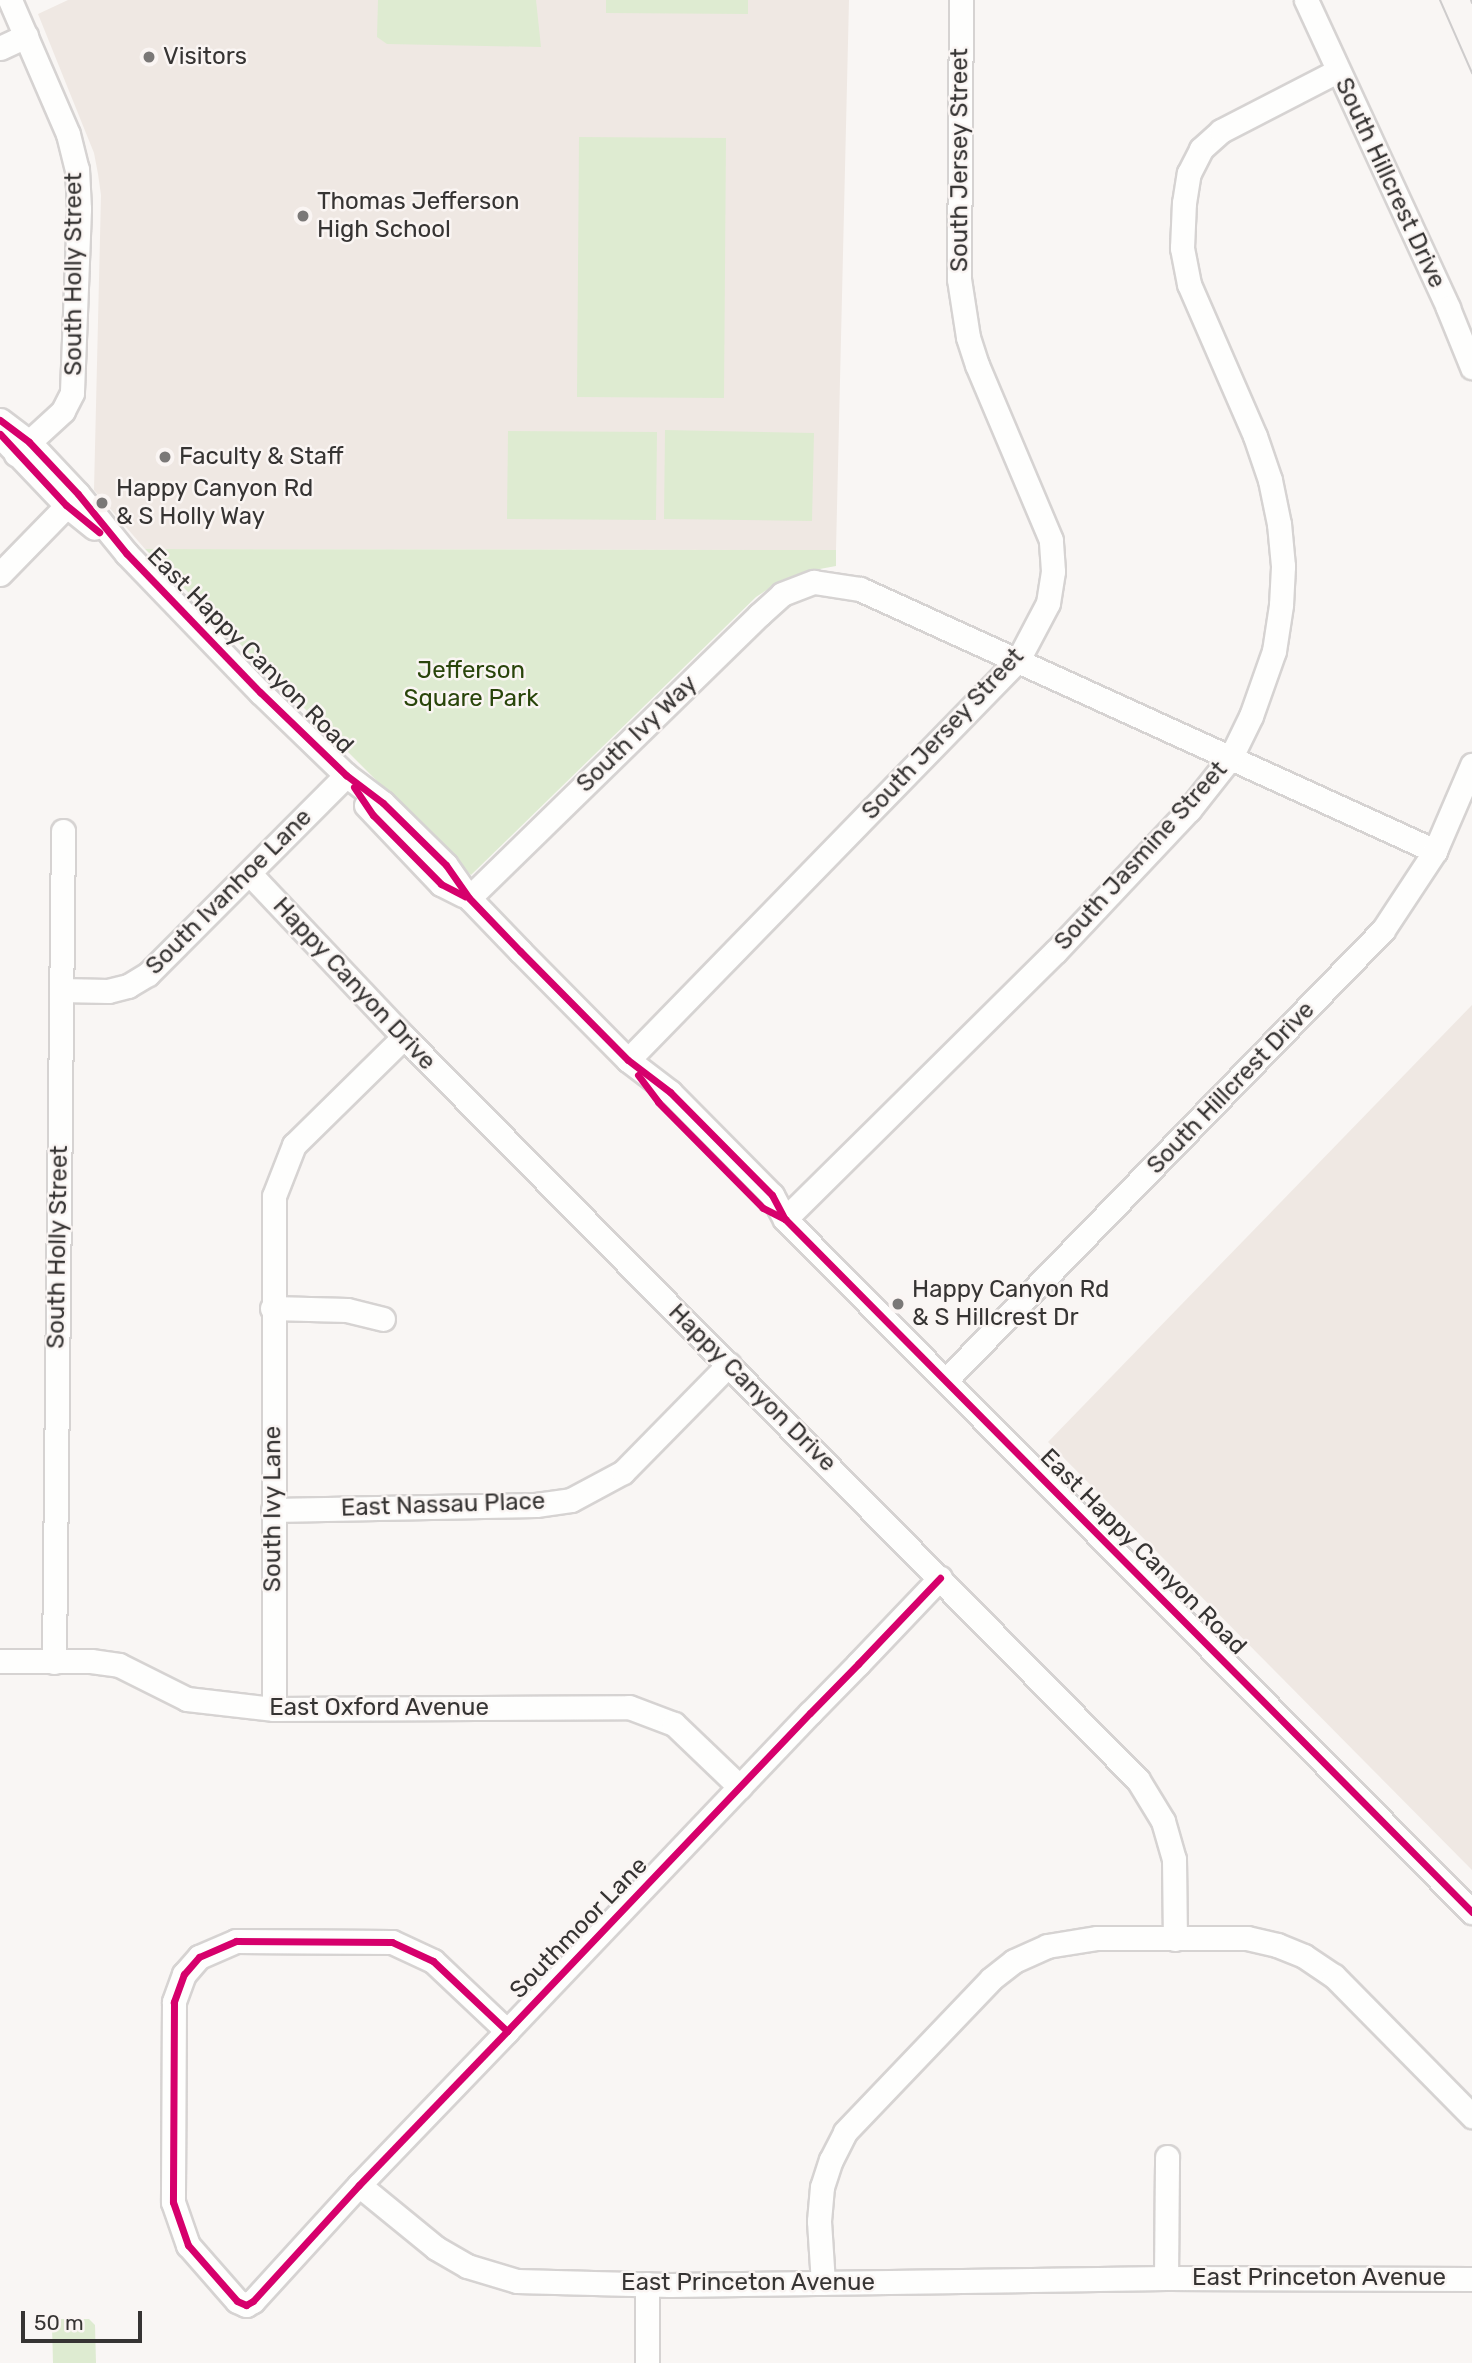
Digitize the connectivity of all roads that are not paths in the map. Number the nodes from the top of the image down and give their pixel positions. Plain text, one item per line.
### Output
1 (10, 0) edge
2 (961, 0) edge
3 (1306, 0) edge
4 (26, 36) junction
5 (0, 48) edge
6 (1337, 71) junction
7 (1472, 367) edge
8 (0, 419) edge
9 (0, 434) edge
10 (23, 448) junction
11 (72, 500) junction
12 (0, 574) edge
13 (1018, 660) junction
14 (1231, 757) junction
15 (1472, 765) edge
16 (346, 775) junction
17 (63, 831) dead end
18 (1435, 851) junction
19 (250, 874) junction
20 (469, 898) junction
21 (61, 990) junction
22 (404, 1038) junction
23 (628, 1060) junction
24 (786, 1219) junction
25 (272, 1308) junction
26 (383, 1319) dead end
27 (729, 1364) junction
28 (946, 1380) junction
29 (273, 1510) junction
30 (940, 1578) junction
31 (0, 1661) edge
32 (54, 1662) junction
33 (274, 1709) junction
34 (740, 1787) junction
35 (1472, 1912) edge
36 (1175, 1939) junction
37 (507, 2031) junction
38 (1472, 2116) edge
39 (1167, 2157) dead end
40 (359, 2185) junction
41 (1166, 2278) junction
42 (1472, 2279) edge
43 (823, 2283) junction
44 (647, 2284) junction
45 (647, 2363) edge

1 - 4 street, South Holly Street
2 - 13 street, South Jersey Street
3 - 6 street, South Hillcrest Drive
4 - 5 street
4 - 10 street, South Holly Street
6 - 7 street, South Hillcrest Drive
6 - 14 street, South Jasmine Street
8 - 10 street, East Happy Canyon Road
9 - 10 street, East Happy Canyon Road
10 - 11 street, East Happy Canyon Road
11 - 12 street
11 - 16 street, East Happy Canyon Road
13 - 14 street
13 - 20 street, South Ivy Way
13 - 23 street, South Jersey Street
14 - 18 street
14 - 24 street, South Jasmine Street
15 - 18 street, South Hillcrest Drive
16 - 19 street, South Ivanhoe Lane
16 - 20 street, East Happy Canyon Road
17 - 21 street, South Holly Street
18 - 28 street, South Hillcrest Drive
19 - 21 street, South Ivanhoe Lane
19 - 22 street, Happy Canyon Drive
20 - 23 street, East Happy Canyon Road
21 - 32 street, South Holly Street
22 - 25 street, South Ivy Lane
22 - 27 street, Happy Canyon Drive
23 - 24 street, East Happy Canyon Road
24 - 28 street, East Happy Canyon Road
25 - 26 street
25 - 29 street, South Ivy Lane
27 - 29 street, East Nassau Place
27 - 30 street, Happy Canyon Drive
28 - 35 street, East Happy Canyon Road
29 - 33 street, South Ivy Lane
30 - 34 street, Southmoor Lane
30 - 36 street, Happy Canyon Drive
31 - 32 street, East Oxford Avenue
32 - 33 street, East Oxford Avenue
33 - 34 street, East Oxford Avenue
34 - 37 street, Southmoor Lane
36 - 38 street
36 - 43 street
37 - 40 street, Southmoor Lane
37 - 40 street, Southmoor Lane
39 - 41 street, East Princeton Avenue
40 - 44 street, East Princeton Avenue
41 - 42 street, East Princeton Avenue
41 - 43 street, East Princeton Avenue
43 - 44 street, East Princeton Avenue
44 - 45 street

